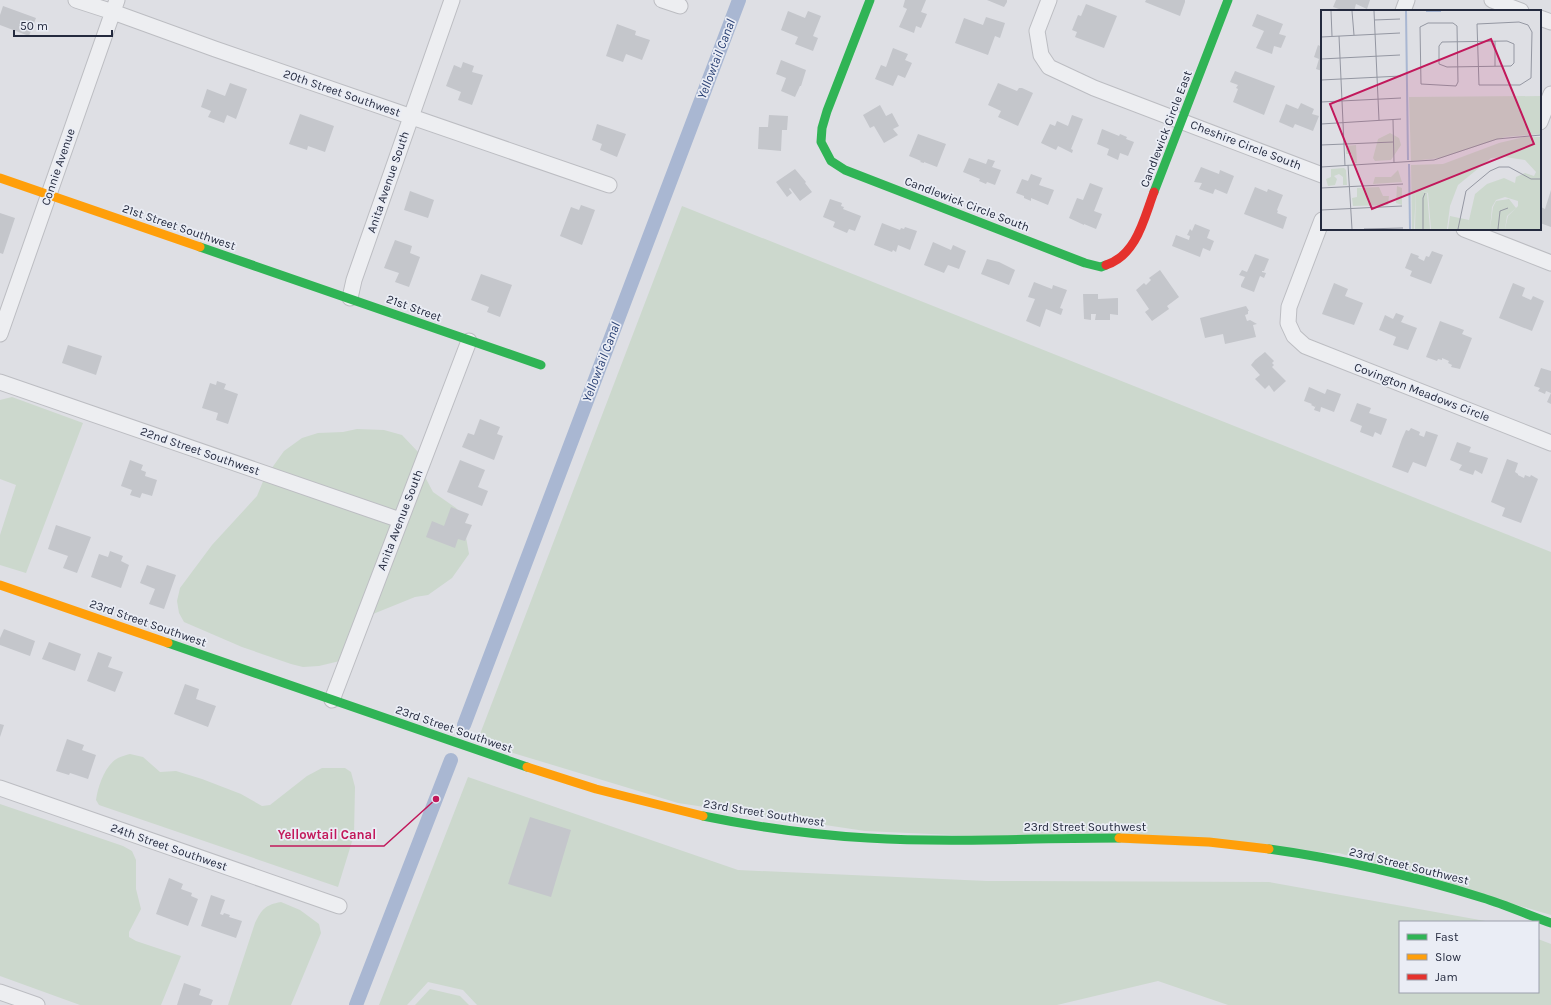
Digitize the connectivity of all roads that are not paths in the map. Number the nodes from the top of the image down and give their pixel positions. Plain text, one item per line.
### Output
1 (76, 0) edge
2 (452, 0) edge
3 (662, 0) edge
4 (870, 0) edge
5 (1049, 0) edge
6 (1228, 0) edge
7 (1407, 0) edge
8 (1492, 0) edge
9 (115, 6) edge
10 (680, 6) dead end
11 (1403, 10) edge
12 (1518, 10) edge
13 (1541, 18) edge
14 (1551, 22) edge
15 (1551, 94) edge
16 (411, 116) junction
17 (1541, 119) edge
18 (1182, 121) junction
19 (1321, 175) edge
20 (0, 178) edge
21 (609, 185) dead end
22 (49, 195) junction
23 (1321, 223) edge
24 (1470, 230) edge
25 (1496, 234) edge
26 (1116, 262) joint
27 (1551, 263) edge
28 (350, 298) junction
29 (0, 334) edge
30 (469, 341) junction
31 (541, 365) dead end
32 (0, 382) edge
33 (1551, 443) edge
34 (400, 520) junction
35 (0, 585) edge
36 (332, 700) junction
37 (0, 788) edge
38 (339, 906) dead end
39 (1551, 923) edge
40 (0, 992) edge
41 (37, 1005) edge

1 - 9 street, 20th Street Southwest
2 - 16 street, Anita Avenue South
3 - 10 street
4 - 26 street, Candlewick Circle South
5 - 18 street, Cheshire Circle South
6 - 18 street, Candlewick Circle East
7 - 11 street
8 - 12 street
9 - 16 street, 20th Street Southwest
9 - 22 street, Connie Avenue
13 - 14 street
15 - 17 street
16 - 21 street, 20th Street Southwest
16 - 28 street, Anita Avenue South
18 - 19 street, Cheshire Circle South
18 - 26 street, Candlewick Circle East
20 - 22 street, 21st Street Southwest
22 - 28 street, 21st Street Southwest
22 - 29 street, Connie Avenue
23 - 33 street, Covington Meadows Circle
24 - 25 street
25 - 27 street
28 - 30 street, 21st Street
30 - 31 street
30 - 34 street, Anita Avenue South
32 - 34 street, 22nd Street Southwest
34 - 36 street, Anita Avenue South
35 - 36 street, 23rd Street Southwest
36 - 39 street, 23rd Street Southwest
37 - 38 street, 24th Street Southwest
40 - 41 street

